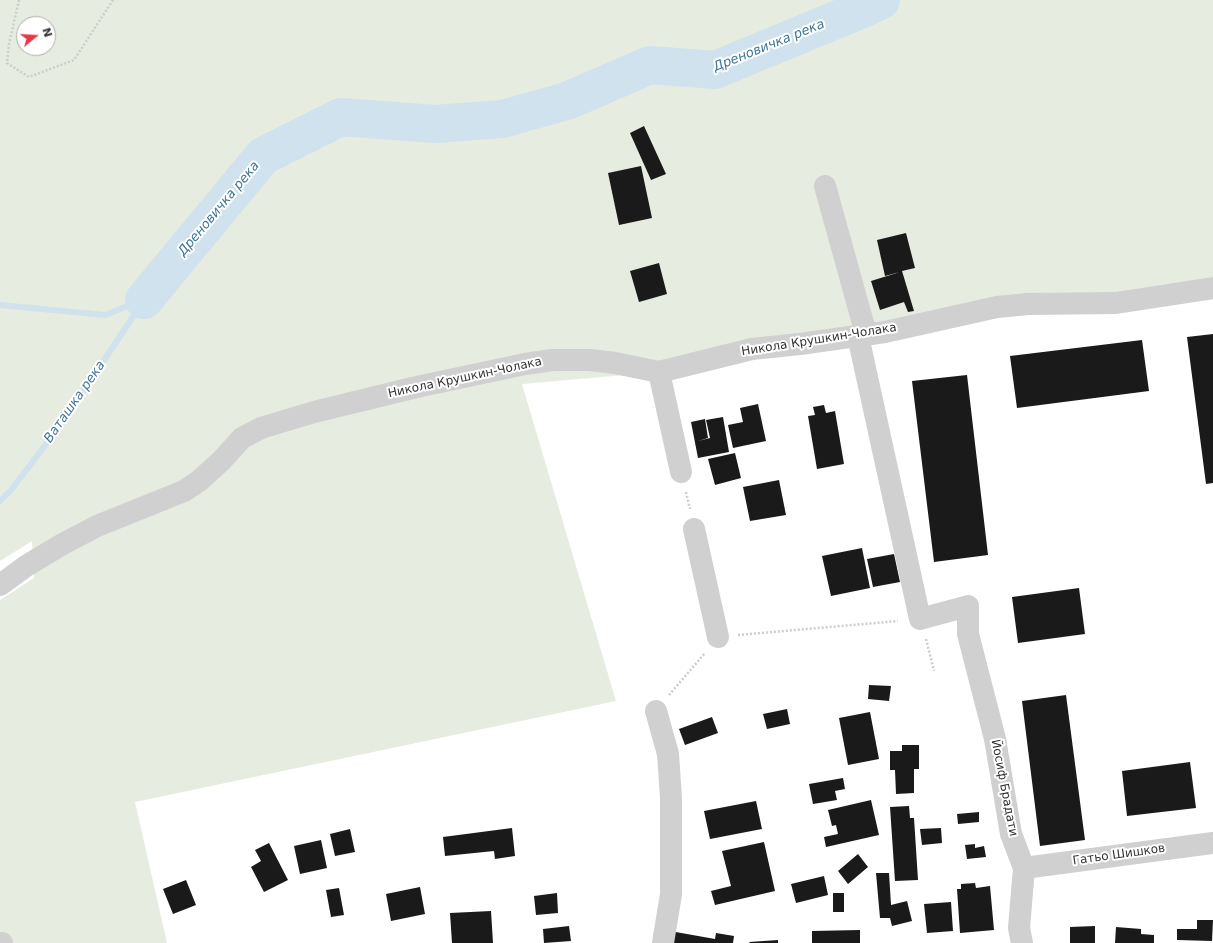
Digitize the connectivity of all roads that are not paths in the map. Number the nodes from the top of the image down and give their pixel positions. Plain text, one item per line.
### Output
1 (824, 186) dead end
2 (1213, 288) edge
3 (862, 335) junction
4 (659, 372) junction
5 (681, 472) road end
6 (694, 529) road end
7 (0, 586) edge
8 (718, 637) road end
9 (656, 711) road end
10 (1213, 843) edge
11 (1024, 868) junction
12 (663, 943) edge
13 (1022, 943) edge

1 - 3 street
2 - 3 street, Никола Крушкин-Чолака
3 - 4 street, Никола Крушкин-Чолака
3 - 11 street, Йосиф Брадати
4 - 5 street
4 - 7 street, Никола Крушкин-Чолака
6 - 8 street
9 - 12 street
10 - 11 street, Гатьо Шишков
11 - 13 street, Йосиф Брадати

